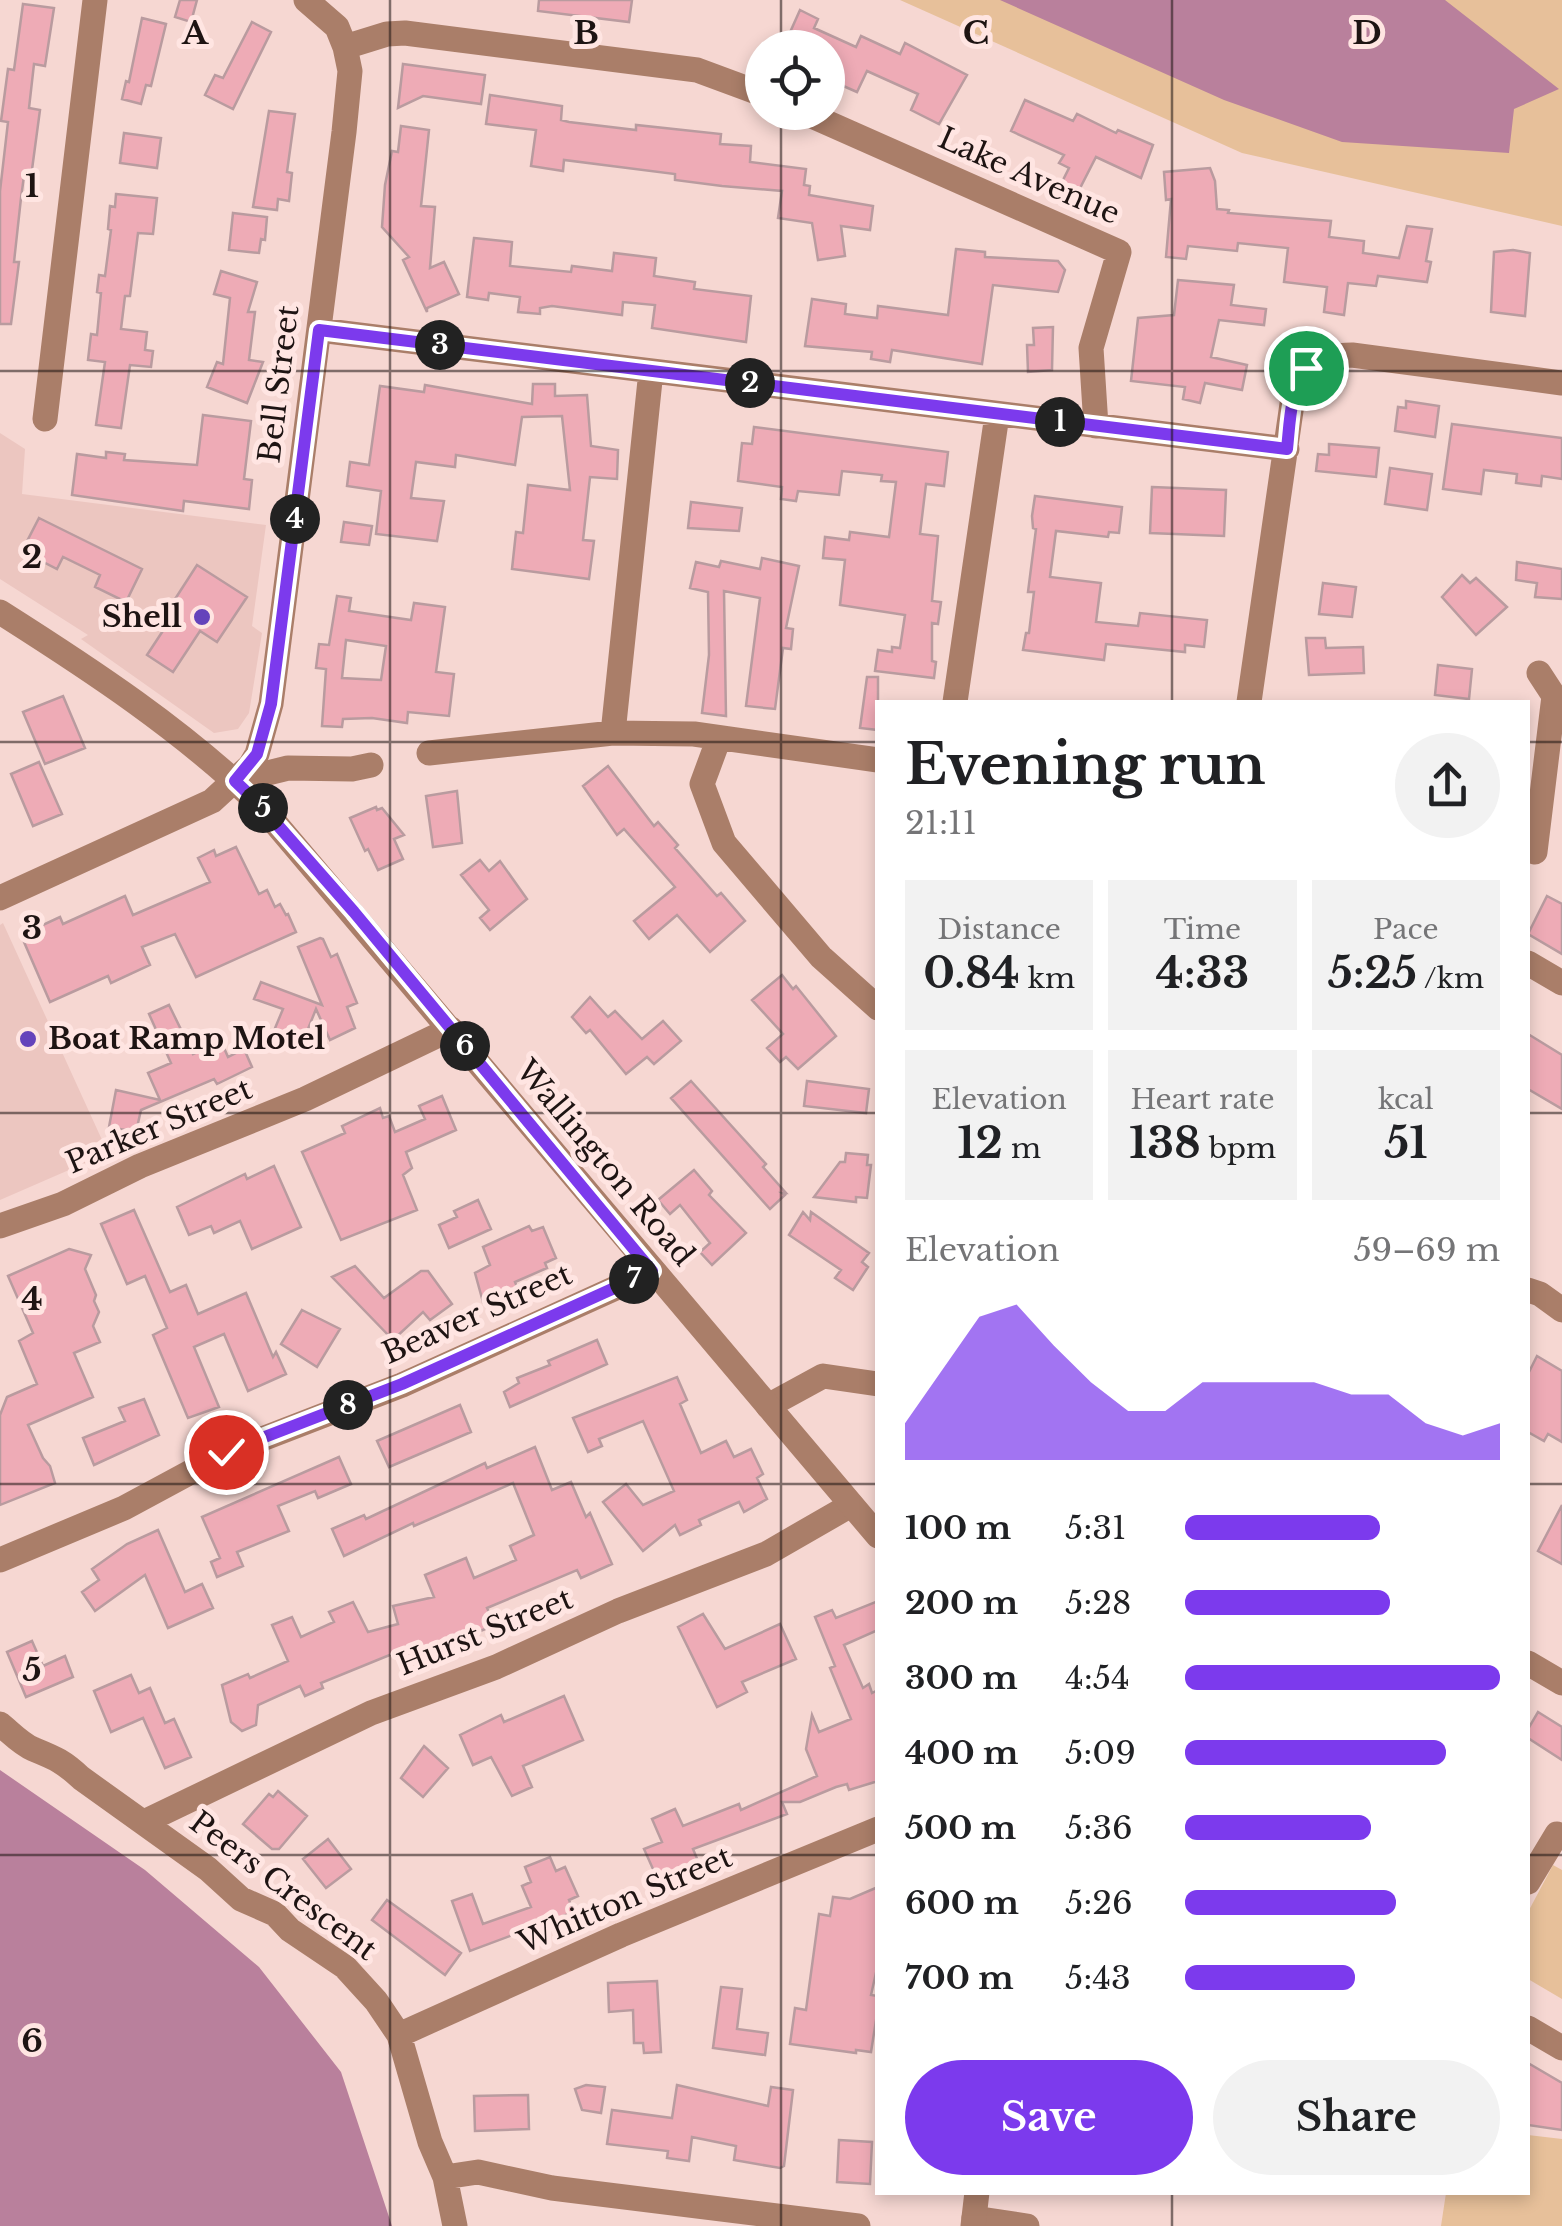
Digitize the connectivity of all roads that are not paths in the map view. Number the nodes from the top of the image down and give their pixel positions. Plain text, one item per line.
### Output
1 (96, 0) edge
2 (306, 0) edge
3 (345, 46) junction
4 (745, 88) edge
5 (844, 130) edge
6 (319, 330) junction
7 (651, 371) junction
8 (1562, 383) edge
9 (997, 415) junction
10 (45, 419) dead end
11 (1096, 426) junction
12 (1287, 449) junction
13 (0, 612) edge
14 (1539, 673) dead end
15 (955, 700) edge
16 (1250, 700) edge
17 (614, 733) junction
18 (719, 738) junction
19 (429, 753) dead end
20 (875, 760) edge
21 (371, 765) dead end
22 (235, 781) junction
23 (1532, 852) edge
24 (1562, 855) edge
25 (0, 898) edge
26 (1530, 964) edge
27 (1562, 983) edge
28 (875, 1005) edge
29 (451, 1029) junction
30 (0, 1226) edge
31 (652, 1271) junction
32 (1530, 1291) edge
33 (1562, 1310) edge
34 (875, 1384) edge
35 (768, 1406) junction
36 (852, 1505) junction
37 (875, 1532) edge
38 (0, 1560) edge
39 (1530, 1664) edge
40 (1562, 1684) edge
41 (0, 1724) edge
42 (144, 1822) junction
43 (875, 1830) edge
44 (1557, 1834) dead end
45 (1530, 1879) edge
46 (1530, 2029) edge
47 (399, 2034) junction
48 (1562, 2048) edge
49 (446, 2177) junction
50 (977, 2195) edge
51 (973, 2222) edge
52 (455, 2226) edge
53 (858, 2226) edge
54 (1027, 2226) edge

1 - 10 street
2 - 3 street
3 - 4 street
3 - 6 street, Bell Street
5 - 11 street, Lake Avenue
6 - 7 street
6 - 22 street, Bell Street
7 - 9 street
7 - 17 street
8 - 12 street
9 - 11 street
9 - 15 street
11 - 12 street
12 - 16 street
13 - 22 street, Wallington Road
14 - 23 street
17 - 18 street
17 - 19 street
18 - 20 street
18 - 28 street
21 - 22 street
22 - 25 street
22 - 29 street, Wallington Road
23 - 24 street
26 - 27 street
29 - 30 street, Parker Street
29 - 31 street, Wallington Road
31 - 35 street, Wallington Road
31 - 38 street, Beaver Street
32 - 33 street
34 - 35 street
35 - 36 street, Wallington Road
36 - 37 street, Wallington Road
36 - 42 street, Hurst Street
39 - 40 street
41 - 42 street, Peers Crescent
42 - 47 street, Peers Crescent
43 - 47 street, Whitton Street
44 - 45 street
46 - 48 street
47 - 49 street, Peers Crescent
49 - 52 street, Peers Crescent
49 - 53 street
50 - 51 street
51 - 54 street

